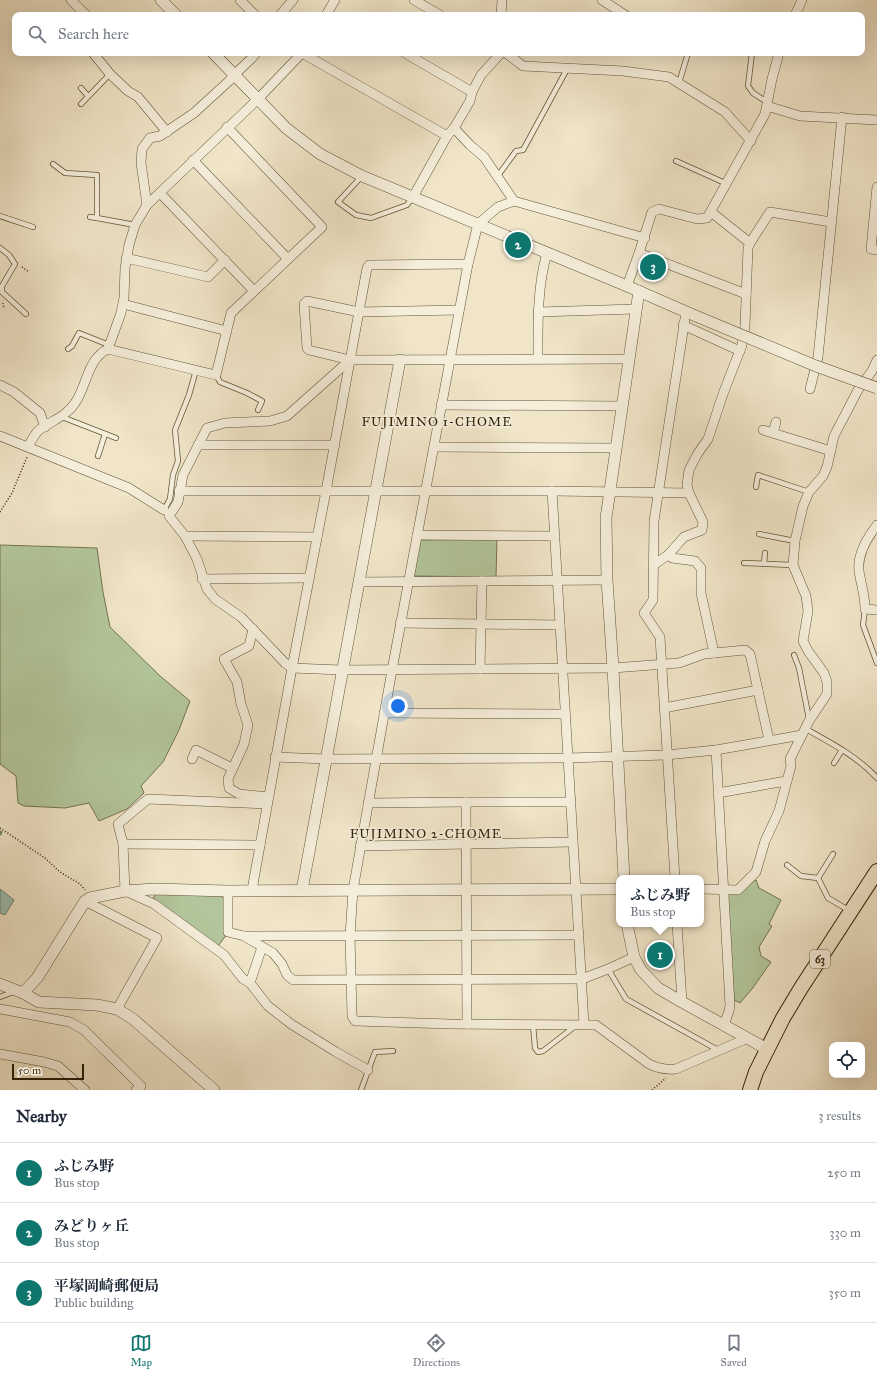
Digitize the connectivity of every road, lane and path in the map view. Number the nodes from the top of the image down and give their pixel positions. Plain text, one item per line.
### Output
1 (71, 0) edge
2 (162, 0) edge
3 (240, 0) edge
4 (293, 0) edge
5 (335, 0) edge
6 (414, 0) edge
7 (502, 0) edge
8 (602, 0) edge
9 (802, 0) edge
10 (83, 12) edge
11 (173, 12) edge
12 (252, 12) edge
13 (283, 12) edge
14 (329, 12) edge
15 (435, 12) edge
16 (501, 12) edge
17 (620, 12) edge
18 (796, 12) edge
19 (96, 56) edge
20 (216, 56) edge
21 (254, 56) edge
22 (299, 56) edge
23 (307, 56) edge
24 (410, 56) edge
25 (498, 56) edge
26 (510, 56) edge
27 (687, 56) edge
28 (752, 56) edge
29 (778, 56) edge
30 (567, 69) junction
31 (110, 74) junction
32 (234, 75) junction
33 (679, 83) junction
34 (81, 88) dead end
35 (472, 92) junction
36 (88, 96) junction
37 (258, 99) junction
38 (81, 104) dead end
39 (767, 104) junction
40 (842, 118) junction
41 (877, 120) edge
42 (227, 127) junction
43 (454, 128) junction
44 (167, 132) junction
45 (447, 136) junction
46 (751, 141) junction
47 (193, 160) junction
48 (676, 161) dead end
49 (53, 164) dead end
50 (76, 167) dead end
51 (75, 174) junction
52 (362, 176) junction
53 (498, 177) junction
54 (726, 183) junction
55 (877, 187) edge
56 (160, 193) junction
57 (413, 197) junction
58 (514, 201) junction
59 (147, 205) junction
60 (711, 212) junction
61 (0, 216) edge
62 (90, 218) dead end
63 (97, 218) junction
64 (831, 222) junction
65 (24, 224) junction
66 (478, 224) junction
67 (134, 225) junction
68 (33, 227) dead end
69 (22, 231) dead end
70 (645, 238) junction
71 (750, 243) junction
72 (0, 248) edge
73 (877, 250) edge
74 (546, 253) junction
75 (639, 253) junction
76 (126, 258) junction
77 (288, 259) junction
78 (224, 260) junction
79 (468, 264) junction
80 (627, 286) junction
81 (254, 291) junction
82 (639, 291) junction
83 (746, 294) junction
84 (123, 304) junction
85 (636, 309) junction
86 (459, 310) junction
87 (359, 312) junction
88 (538, 312) junction
89 (688, 313) junction
90 (26, 314) dead end
91 (683, 325) junction
92 (228, 331) junction
93 (108, 347) junction
94 (68, 349) dead end
95 (740, 351) junction
96 (450, 359) junction
97 (538, 359) junction
98 (629, 359) junction
99 (350, 360) junction
100 (400, 360) junction
101 (877, 360) edge
102 (196, 370) junction
103 (216, 375) junction
104 (0, 385) edge
105 (877, 388) edge
106 (810, 389) dead end
107 (442, 405) junction
108 (622, 406) junction
109 (258, 410) dead end
110 (62, 418) junction
111 (776, 422) dead end
112 (45, 427) junction
113 (763, 430) dead end
114 (773, 433) junction
115 (105, 434) junction
116 (0, 436) edge
117 (116, 438) dead end
118 (198, 445) junction
119 (335, 445) junction
120 (29, 447) junction
121 (434, 447) junction
122 (615, 448) junction
123 (831, 451) junction
124 (98, 456) dead end
125 (756, 487) dead end
126 (376, 490) junction
127 (179, 491) junction
128 (326, 491) junction
129 (426, 491) junction
130 (552, 491) junction
131 (609, 491) junction
132 (658, 492) junction
133 (809, 492) junction
134 (689, 493) junction
135 (0, 512) edge
136 (166, 513) junction
137 (877, 525) edge
138 (759, 534) dead end
139 (417, 535) junction
140 (185, 536) junction
141 (555, 536) junction
142 (317, 537) junction
143 (796, 541) junction
144 (765, 553) dead end
145 (668, 555) junction
146 (744, 563) dead end
147 (655, 564) junction
148 (764, 564) junction
149 (793, 565) junction
150 (309, 578) junction
151 (202, 579) junction
152 (607, 580) junction
153 (482, 581) junction
154 (558, 581) junction
155 (359, 582) junction
156 (408, 582) junction
157 (865, 609) junction
158 (877, 610) edge
159 (400, 623) junction
160 (481, 624) junction
161 (560, 625) junction
162 (253, 629) junction
163 (714, 653) junction
164 (794, 655) dead end
165 (877, 662) edge
166 (662, 665) junction
167 (292, 668) junction
168 (613, 668) junction
169 (480, 669) junction
170 (563, 669) junction
171 (342, 670) junction
172 (392, 670) junction
173 (758, 690) junction
174 (664, 708) junction
175 (384, 713) junction
176 (566, 714) junction
177 (806, 728) junction
178 (769, 740) junction
179 (716, 750) junction
180 (842, 750) junction
181 (666, 755) junction
182 (617, 756) junction
183 (275, 757) junction
184 (376, 758) junction
185 (568, 758) junction
186 (192, 759) dead end
187 (326, 759) junction
188 (834, 763) dead end
189 (232, 768) junction
190 (877, 778) edge
191 (786, 781) junction
192 (718, 793) junction
193 (268, 801) junction
194 (466, 802) junction
195 (571, 802) junction
196 (368, 803) junction
197 (0, 828) edge
198 (573, 842) junction
199 (123, 844) junction
200 (260, 844) junction
201 (466, 844) junction
202 (360, 846) junction
203 (833, 854) dead end
204 (787, 865) dead end
205 (877, 871) edge
206 (624, 875) edge
207 (675, 875) edge
208 (818, 878) junction
209 (577, 889) junction
210 (616, 889) edge
211 (704, 889) edge
212 (723, 889) junction
213 (252, 890) junction
214 (302, 890) junction
215 (353, 890) junction
216 (466, 890) junction
217 (126, 891) junction
218 (228, 891) junction
219 (88, 900) junction
220 (851, 912) junction
221 (629, 927) edge
222 (677, 927) edge
223 (579, 935) junction
224 (244, 936) junction
225 (350, 936) junction
226 (466, 936) junction
227 (262, 947) junction
228 (634, 957) junction
229 (608, 969) junction
230 (466, 979) junction
231 (582, 979) junction
232 (350, 980) junction
233 (250, 983) junction
234 (0, 984) edge
235 (19, 992) junction
236 (0, 997) edge
237 (682, 1002) junction
238 (0, 1009) edge
239 (117, 1010) junction
240 (467, 1024) junction
241 (580, 1024) junction
242 (533, 1025) junction
243 (724, 1025) junction
244 (748, 1038) junction
245 (767, 1049) junction
246 (718, 1050) junction
247 (393, 1051) dead end
248 (0, 1054) edge
249 (676, 1069) junction
250 (368, 1070) junction
251 (141, 1089) edge
252 (85, 1090) edge
253 (214, 1090) edge
254 (361, 1090) edge
255 (652, 1090) edge
256 (750, 1090) edge

1 - 10 street
2 - 11 street
3 - 12 street
4 - 13 street
5 - 14 street
6 - 15 street
7 - 16 street
8 - 17 street
9 - 18 street
19 - 31 street
20 - 32 street
21 - 32 street
22 - 37 street
23 - 45 street
24 - 35 street
25 - 35 street
26 - 30 street
27 - 33 lane
28 - 39 lane
29 - 39 street
30 - 33 street
30 - 53 lane
31 - 36 lane
31 - 44 street
32 - 37 street
32 - 44 street
33 - 46 street
34 - 36 lane
35 - 43 street
36 - 38 lane
37 - 42 street
37 - 52 street
39 - 40 street
39 - 46 street
40 - 41 street
40 - 64 street
42 - 47 street
42 - 77 street
43 - 45 street
43 - 53 street
44 - 59 street
45 - 57 street
46 - 54 street
47 - 56 street
47 - 77 street
48 - 54 lane
49 - 51 lane
50 - 51 lane
51 - 63 lane
52 - 57 street
52 - 57 lane
53 - 58 street
54 - 60 street
55 - 73 street
56 - 59 street
56 - 78 street
57 - 66 street
58 - 66 street
58 - 70 street
59 - 67 street
60 - 70 street
60 - 71 street
61 - 65 lane
62 - 63 lane
63 - 67 lane
64 - 71 street
64 - 106 street
65 - 68 lane
65 - 69 lane
66 - 74 street
66 - 79 street
67 - 76 street
70 - 75 street
71 - 83 street
72 - 90 lane
74 - 80 street
74 - 88 street
75 - 80 street
75 - 83 street
76 - 78 street
76 - 84 street
77 - 81 street
78 - 81 street
79 - 86 street
79 - 87 street
80 - 82 street
81 - 92 street
82 - 85 street
82 - 89 street
83 - 95 street
84 - 92 street
84 - 93 street
85 - 88 street
85 - 98 street
86 - 87 street
86 - 96 street
87 - 99 street
87 - 99 street
88 - 97 street
89 - 91 street
89 - 105 street, bridge
91 - 95 street
91 - 132 street
92 - 103 street
93 - 94 lane
93 - 102 street
93 - 110 street
95 - 134 street
96 - 97 street
96 - 100 street
96 - 107 street
97 - 98 street
98 - 108 street
99 - 100 street
99 - 118 street
99 - 119 street
100 - 126 street
101 - 123 street
102 - 103 street
102 - 136 lane
103 - 109 lane
104 - 112 street
107 - 108 street
107 - 121 street
108 - 122 street
110 - 112 street
110 - 115 lane
111 - 114 street
112 - 120 street
113 - 114 street
114 - 123 street
115 - 117 lane
115 - 124 lane
116 - 120 street
118 - 119 street
118 - 127 street
119 - 128 street
120 - 135 path
120 - 136 street
121 - 122 street
121 - 129 street
122 - 131 street
123 - 133 street
125 - 133 lane
126 - 128 street
126 - 129 street
126 - 155 street
127 - 128 street
127 - 136 street
128 - 142 street
129 - 130 street
129 - 139 street
130 - 131 street
130 - 141 street
131 - 132 street
131 - 152 street
132 - 134 street
132 - 147 street
133 - 143 street
134 - 145 street
136 - 140 street
137 - 157 street
138 - 143 lane
139 - 141 street
139 - 156 street
140 - 142 street
140 - 151 street
141 - 154 street
142 - 150 street
143 - 149 street
144 - 148 lane
145 - 147 street
145 - 163 street
146 - 148 lane
147 - 166 street
148 - 149 lane
149 - 177 street
150 - 151 street
150 - 167 street
151 - 162 street
152 - 154 street
152 - 168 street
153 - 154 street
153 - 156 street
153 - 160 street
154 - 161 street
155 - 156 street
155 - 171 street
156 - 159 street
157 - 158 street
157 - 165 lane
159 - 160 street
159 - 172 street
160 - 161 street
160 - 169 street
161 - 170 street
162 - 167 street
162 - 189 street
163 - 166 street
163 - 173 street
164 - 177 lane
166 - 168 street
166 - 174 street
167 - 171 street
167 - 183 street
168 - 170 street
168 - 182 street
169 - 170 street
169 - 172 street
170 - 176 street
171 - 172 street
171 - 187 street
172 - 175 street
173 - 174 street
173 - 178 street
174 - 181 street
175 - 176 street
175 - 184 street
176 - 185 street
177 - 178 street
177 - 180 lane
177 - 191 street
178 - 179 street
179 - 181 street
179 - 192 street
180 - 188 lane
180 - 190 lane
181 - 182 street
181 - 207 street
182 - 185 street
182 - 206 street
183 - 187 street
183 - 193 street
184 - 185 street
184 - 187 street
184 - 196 street
185 - 195 street
186 - 189 street
187 - 214 street
189 - 193 street
191 - 192 street
191 - 212 street
192 - 212 street
193 - 199 street
193 - 200 street
194 - 195 street
194 - 196 street
194 - 201 street
195 - 198 street
196 - 202 street
197 - 219 path
198 - 201 street
198 - 209 street
199 - 200 street
199 - 217 street
200 - 213 street
201 - 202 street
201 - 216 street
202 - 215 street
203 - 208 lane
204 - 208 lane
205 - 220 main road, 63
208 - 220 lane
209 - 210 street
209 - 216 street
209 - 223 street
211 - 212 street
212 - 243 street
213 - 214 street
213 - 218 street
214 - 215 street
215 - 216 street
215 - 225 street
216 - 226 street
217 - 218 street
217 - 219 street
217 - 233 street
218 - 224 street
219 - 235 street
219 - 239 street
220 - 245 main road, 63
221 - 228 street
222 - 237 street
223 - 226 street
223 - 231 street
224 - 225 street
224 - 227 street
225 - 226 street
225 - 232 street
226 - 230 street
227 - 232 street
227 - 233 street
228 - 229 street
228 - 237 street
229 - 231 street
229 - 246 lane
230 - 231 street
230 - 232 street
230 - 240 street
231 - 241 street
232 - 240 street
233 - 250 street
234 - 235 street
235 - 236 lane
235 - 239 street
237 - 243 street
238 - 251 street
239 - 253 street
240 - 242 street
241 - 242 street
241 - 242 lane
241 - 249 street
243 - 244 street
244 - 245 street
244 - 246 street
245 - 256 main road, 63
246 - 249 street
247 - 250 lane
248 - 252 street
249 - 255 path
250 - 254 lane

